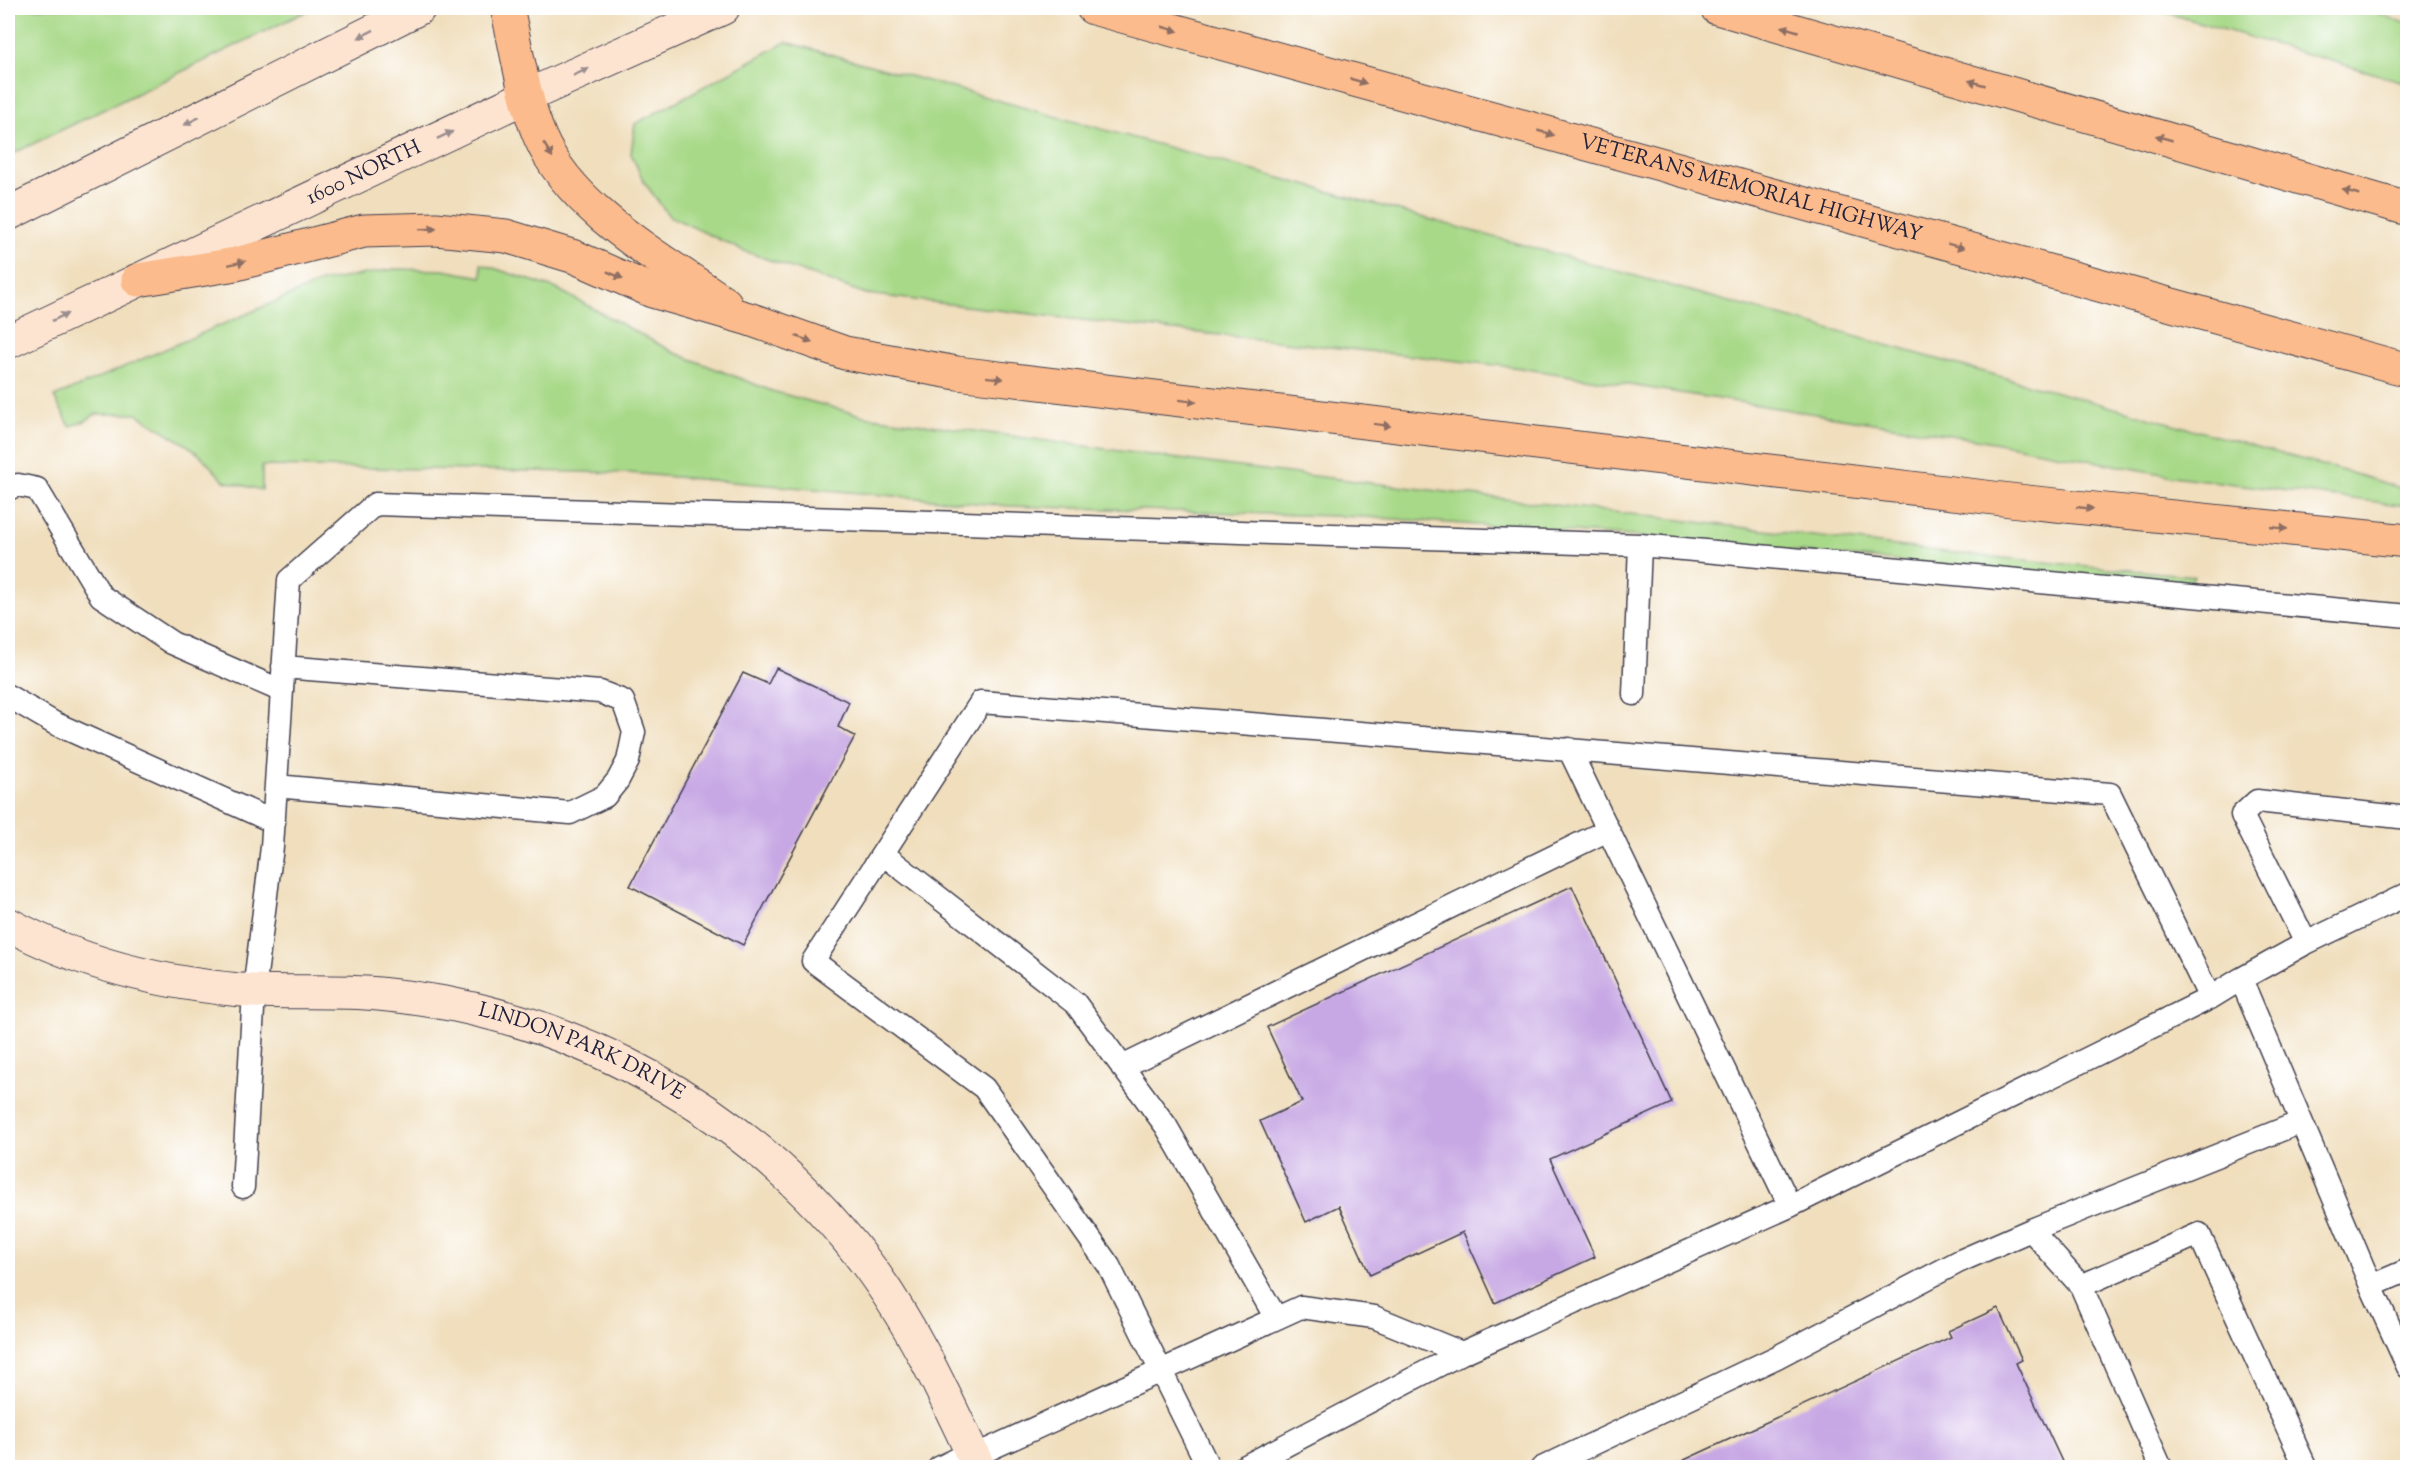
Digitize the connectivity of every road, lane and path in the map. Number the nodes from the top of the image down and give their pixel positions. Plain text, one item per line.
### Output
1 (419, 8) edge
2 (507, 8) edge
3 (723, 8) edge
4 (1093, 8) edge
5 (1717, 8) edge
6 (527, 96) junction
7 (2408, 209) edge
8 (8, 214) edge
9 (138, 280) junction
10 (749, 319) junction
11 (8, 342) edge
12 (2408, 370) edge
13 (8, 489) edge
14 (2408, 541) edge
15 (1640, 545) junction
16 (2408, 616) edge
17 (283, 667) junction
18 (282, 691) junction
19 (1634, 694) dead end
20 (8, 696) edge
21 (1569, 749) junction
22 (276, 786) junction
23 (2408, 818) edge
24 (274, 822) junction
25 (1608, 830) junction
26 (883, 854) junction
27 (2408, 894) edge
28 (8, 924) edge
29 (2306, 943) junction
30 (2241, 979) junction
31 (254, 991) junction
32 (2210, 998) junction
33 (1122, 1067) junction
34 (2301, 1122) junction
35 (243, 1187) dead end
36 (1790, 1206) junction
37 (2031, 1230) junction
38 (2408, 1270) edge
39 (2081, 1286) junction
40 (2371, 1286) junction
41 (1276, 1318) junction
42 (2398, 1326) edge
43 (1462, 1353) junction
44 (2408, 1367) edge
45 (1160, 1371) junction
46 (975, 1458) edge
47 (939, 1467) edge
48 (1209, 1467) edge
49 (1242, 1467) edge
50 (1542, 1467) edge
51 (2161, 1467) edge
52 (2306, 1467) edge

1 -> 8 main road
2 - 6 highway
6 -> 3 main road, 1600 NORTH
4 -> 12 highway, VETERANS MEMORIAL HIGHWAY
7 -> 5 highway
9 -> 6 main road, 1600 NORTH
6 -> 10 highway
9 -> 10 highway
11 -> 9 main road, 1600 NORTH
10 -> 14 highway
13 - 18 lane
15 - 16 lane
15 - 17 lane
15 - 19 lane
17 - 18 lane
17 - 22 lane
18 - 22 lane
20 - 24 lane
21 - 25 lane
21 - 26 lane
21 - 32 lane
22 - 24 lane
23 - 29 lane
24 - 31 lane
25 - 33 lane
25 - 36 lane
26 - 33 lane
26 - 45 lane
27 - 29 lane
28 - 31 main road, LINDON PARK DRIVE
29 - 30 lane
30 - 32 lane
30 - 34 lane
31 - 35 lane
31 - 46 main road, LINDON PARK DRIVE
32 - 36 lane
33 - 41 lane
34 - 37 lane
34 - 40 lane
36 - 43 lane
37 - 39 lane
37 - 50 lane
38 - 40 lane
39 - 51 lane
39 - 52 lane
40 - 42 lane
41 - 43 lane
41 - 45 lane
42 - 44 lane
43 - 49 lane
45 - 46 lane
45 - 48 lane
46 - 47 lane

